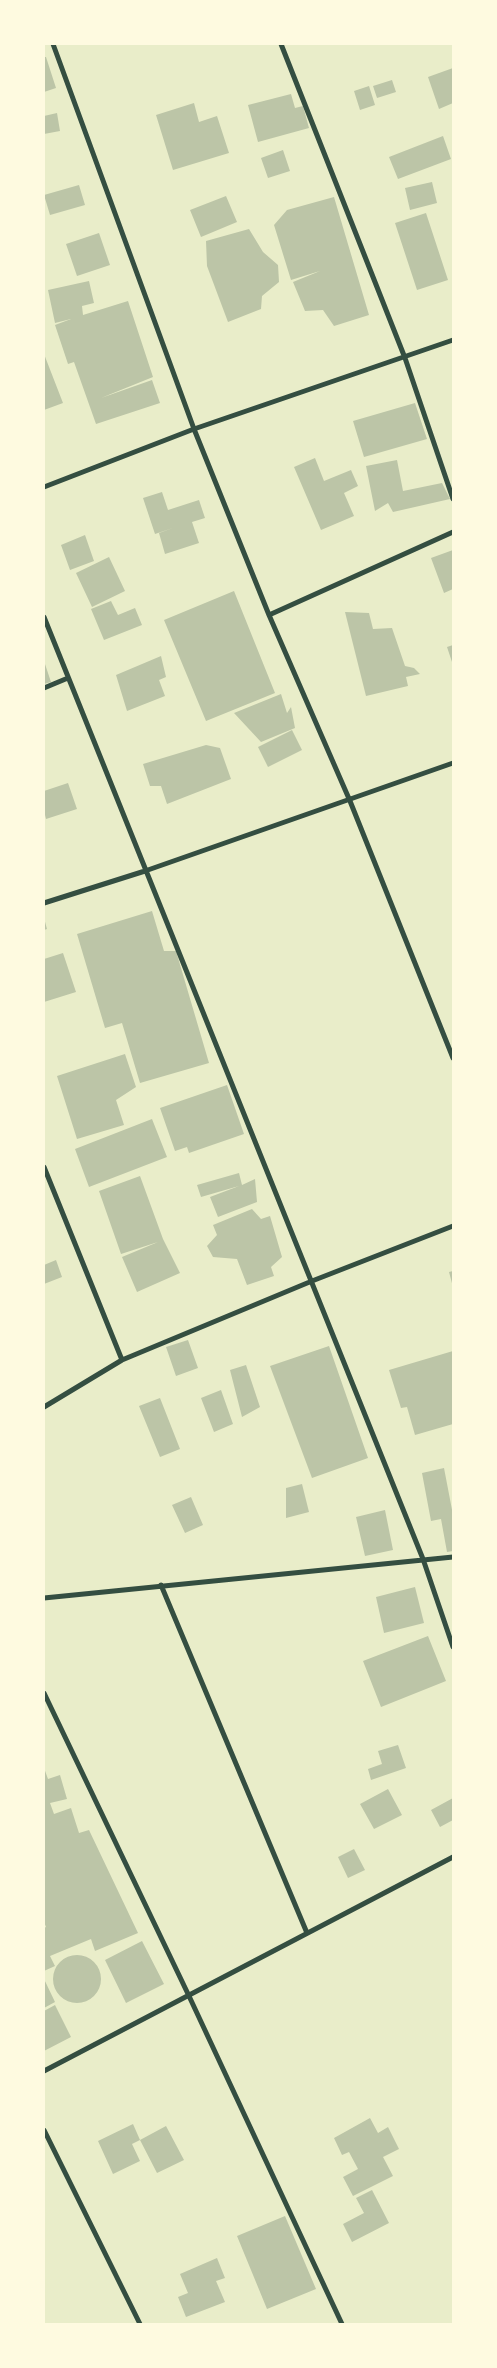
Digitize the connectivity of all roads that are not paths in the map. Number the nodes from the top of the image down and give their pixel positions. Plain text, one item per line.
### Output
1 (53, 44) edge
2 (281, 44) edge
3 (453, 340) edge
4 (405, 358) junction
5 (194, 429) junction
6 (44, 486) edge
7 (453, 499) edge
8 (453, 532) edge
9 (269, 614) junction
10 (44, 617) edge
11 (68, 678) junction
12 (44, 688) edge
13 (453, 763) edge
14 (350, 801) junction
15 (145, 871) junction
16 (44, 903) edge
17 (453, 1058) edge
18 (44, 1167) edge
19 (453, 1226) edge
20 (312, 1280) junction
21 (122, 1360) junction
22 (44, 1407) edge
23 (453, 1557) edge
24 (423, 1559) junction
25 (161, 1585) junction
26 (44, 1598) edge
27 (453, 1647) edge
28 (44, 1693) edge
29 (453, 1857) edge
30 (307, 1933) junction
31 (189, 1996) junction
32 (44, 2071) edge
33 (44, 2130) edge
34 (140, 2324) edge
35 (342, 2324) edge

1 - 5 street
2 - 4 street
3 - 4 street
4 - 5 street
4 - 7 street
5 - 6 street
5 - 9 street
8 - 9 street
9 - 14 street
10 - 11 street
11 - 12 street
11 - 15 street
13 - 14 street
14 - 15 street
14 - 17 street
15 - 16 street
15 - 20 street
18 - 21 street
19 - 20 street
20 - 21 street
20 - 24 street
21 - 22 street
23 - 24 street
24 - 25 street
24 - 27 street
25 - 26 street
25 - 30 street
28 - 31 street
29 - 30 street
30 - 31 street
31 - 32 street
31 - 35 street
33 - 34 street

